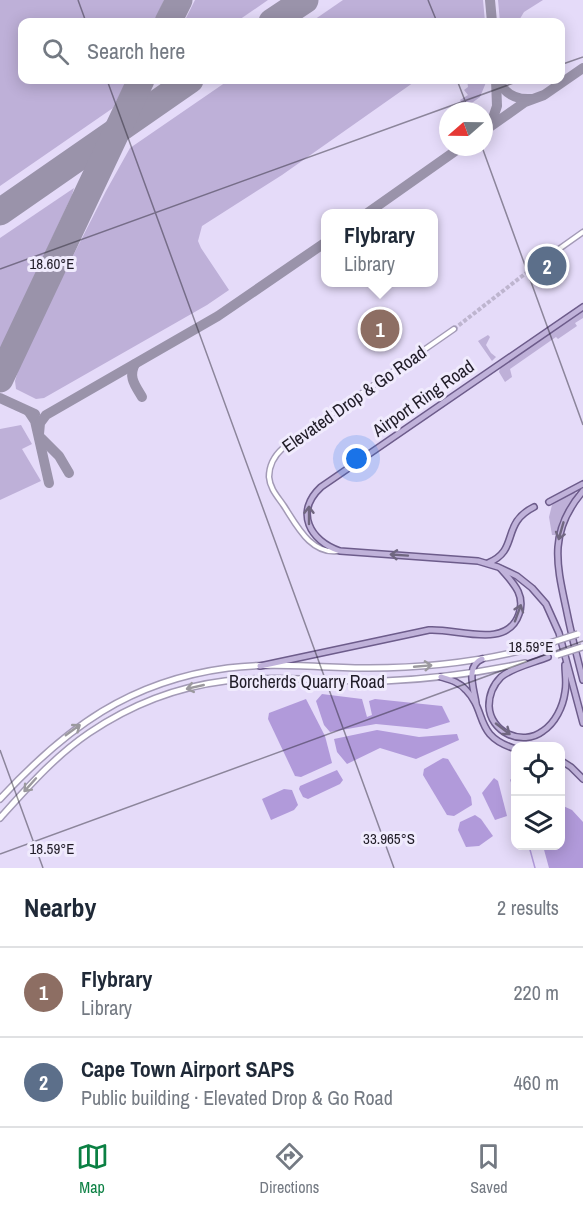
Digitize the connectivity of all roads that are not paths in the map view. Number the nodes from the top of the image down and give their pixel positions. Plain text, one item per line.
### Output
1 (583, 232) edge
2 (535, 266) tunnel mouth
3 (583, 307) edge
4 (454, 329) tunnel mouth
5 (583, 484) edge
6 (583, 491) edge
7 (549, 502) dead end
8 (534, 507) dead end
9 (340, 551) junction
10 (487, 563) junction
11 (500, 567) junction
12 (581, 633) edge
13 (582, 646) edge
14 (576, 655) junction
15 (548, 657) junction
16 (565, 657) junction
17 (482, 658) junction
18 (260, 666) junction
19 (472, 673) junction
20 (583, 673) edge
21 (441, 677) junction
22 (583, 681) edge
23 (478, 711) junction
24 (583, 723) edge
25 (511, 747) edge
26 (565, 762) edge
27 (583, 778) edge
28 (0, 799) edge
29 (0, 818) edge

1 - 2 street
9 -> 3 main road, Airport Ring Road
4 - 9 street, Elevated Drop & Go Road
5 - 7 main road
6 -> 14 main road
8 - 10 main road
10 -> 9 main road, Airport Ring Road
10 - 11 main road, Airport Ring Road
11 - 16 main road, Airport Ring Road
18 -> 11 main road
12 - 17 main road, Borcherds Quarry Road, bridge
13 - 15 main road, Borcherds Quarry Road, bridge
14 - 20 main road
14 - 22 main road
15 -> 16 main road
15 - 19 main road, Borcherds Quarry Road
16 - 24 main road
18 -> 17 main road, Borcherds Quarry Road
17 - 19 main road
28 -> 18 main road, Borcherds Quarry Road
19 - 21 main road, Borcherds Quarry Road
19 - 23 main road
21 - 23 main road
21 -> 29 main road, Borcherds Quarry Road
23 - 25 main road
26 - 27 main road

